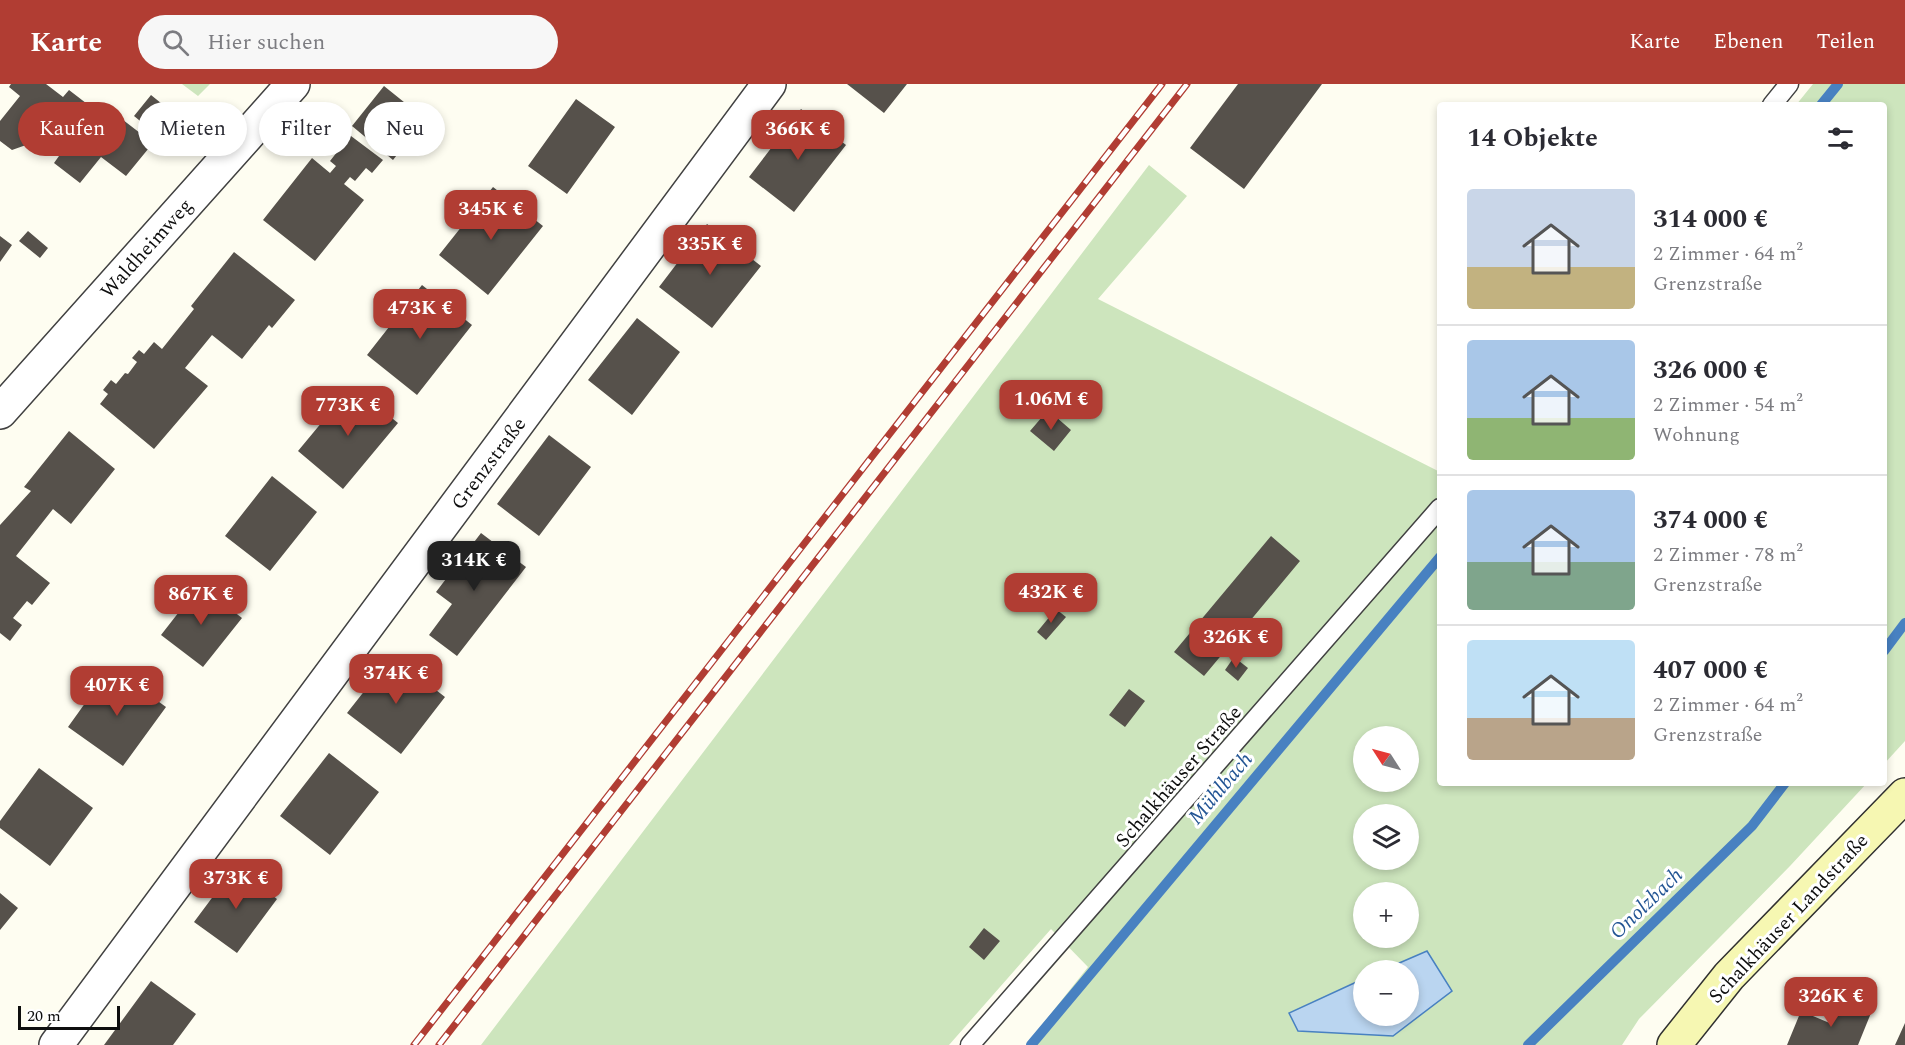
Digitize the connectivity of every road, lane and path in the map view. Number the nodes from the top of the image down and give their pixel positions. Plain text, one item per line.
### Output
1 (293, 84) edge
2 (769, 84) edge
3 (1789, 84) edge
4 (1774, 102) edge
5 (0, 412) edge
6 (1437, 510) edge
7 (1905, 795) edge
8 (56, 1045) edge
9 (970, 1045) edge
10 (1674, 1045) edge

1 - 5 street, Waldheimweg
2 - 8 street, Grenzstraße
3 - 4 lane
6 - 9 lane, Schalkhäuser Straße
7 - 10 main road, Schalkhäuser Landstraße

